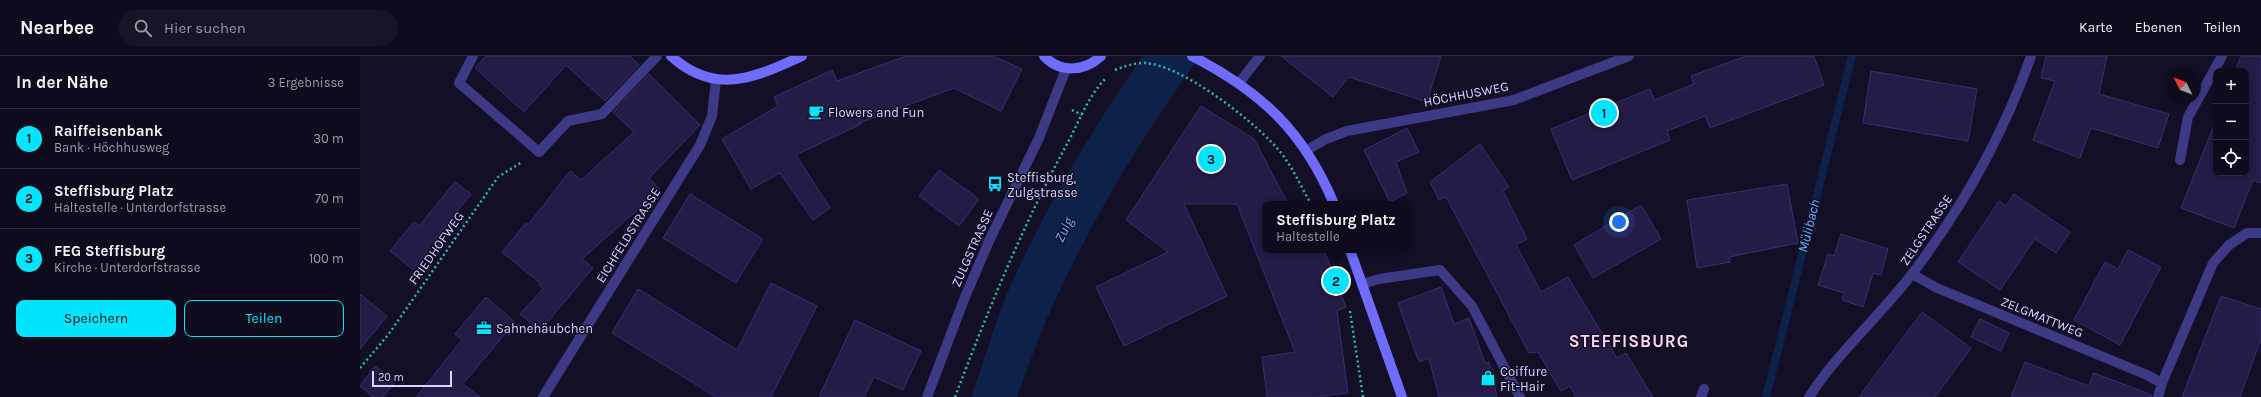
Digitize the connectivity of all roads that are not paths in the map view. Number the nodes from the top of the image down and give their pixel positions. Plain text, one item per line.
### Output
1 (473, 56) edge
2 (657, 56) edge
3 (671, 56) edge
4 (802, 56) edge
5 (1044, 56) edge
6 (1101, 56) edge
7 (1192, 56) edge
8 (1260, 56) edge
9 (1629, 56) edge
10 (2031, 56) edge
11 (2222, 56) edge
12 (1066, 69) junction
13 (716, 80) junction
14 (1239, 83) junction
15 (1307, 150) junction
16 (2180, 160) dead end
17 (1332, 201) edge
18 (2261, 233) edge
19 (1351, 253) edge
20 (1912, 274) junction
21 (1362, 284) junction
22 (2162, 383) junction
23 (543, 397) edge
24 (927, 397) edge
25 (1402, 397) edge
26 (1520, 397) edge
27 (1809, 397) edge
28 (2158, 397) edge

1 - 2 street
3 - 13 main road
4 - 13 main road
5 - 12 main road
6 - 12 main road
7 - 14 main road
8 - 14 street
9 - 15 street, HÖCHHUSWEG
10 - 20 street, ZELGSTRASSE
11 - 16 street
12 - 24 street, ZULGSTRASSE
13 - 23 street, EICHFELDSTRASSE
14 - 15 main road
15 - 17 main road
18 - 22 street
19 - 21 main road
20 - 22 street, ZELGMATTWEG
20 - 27 street, ZELGSTRASSE
21 - 25 main road
21 - 26 street
22 - 28 street

